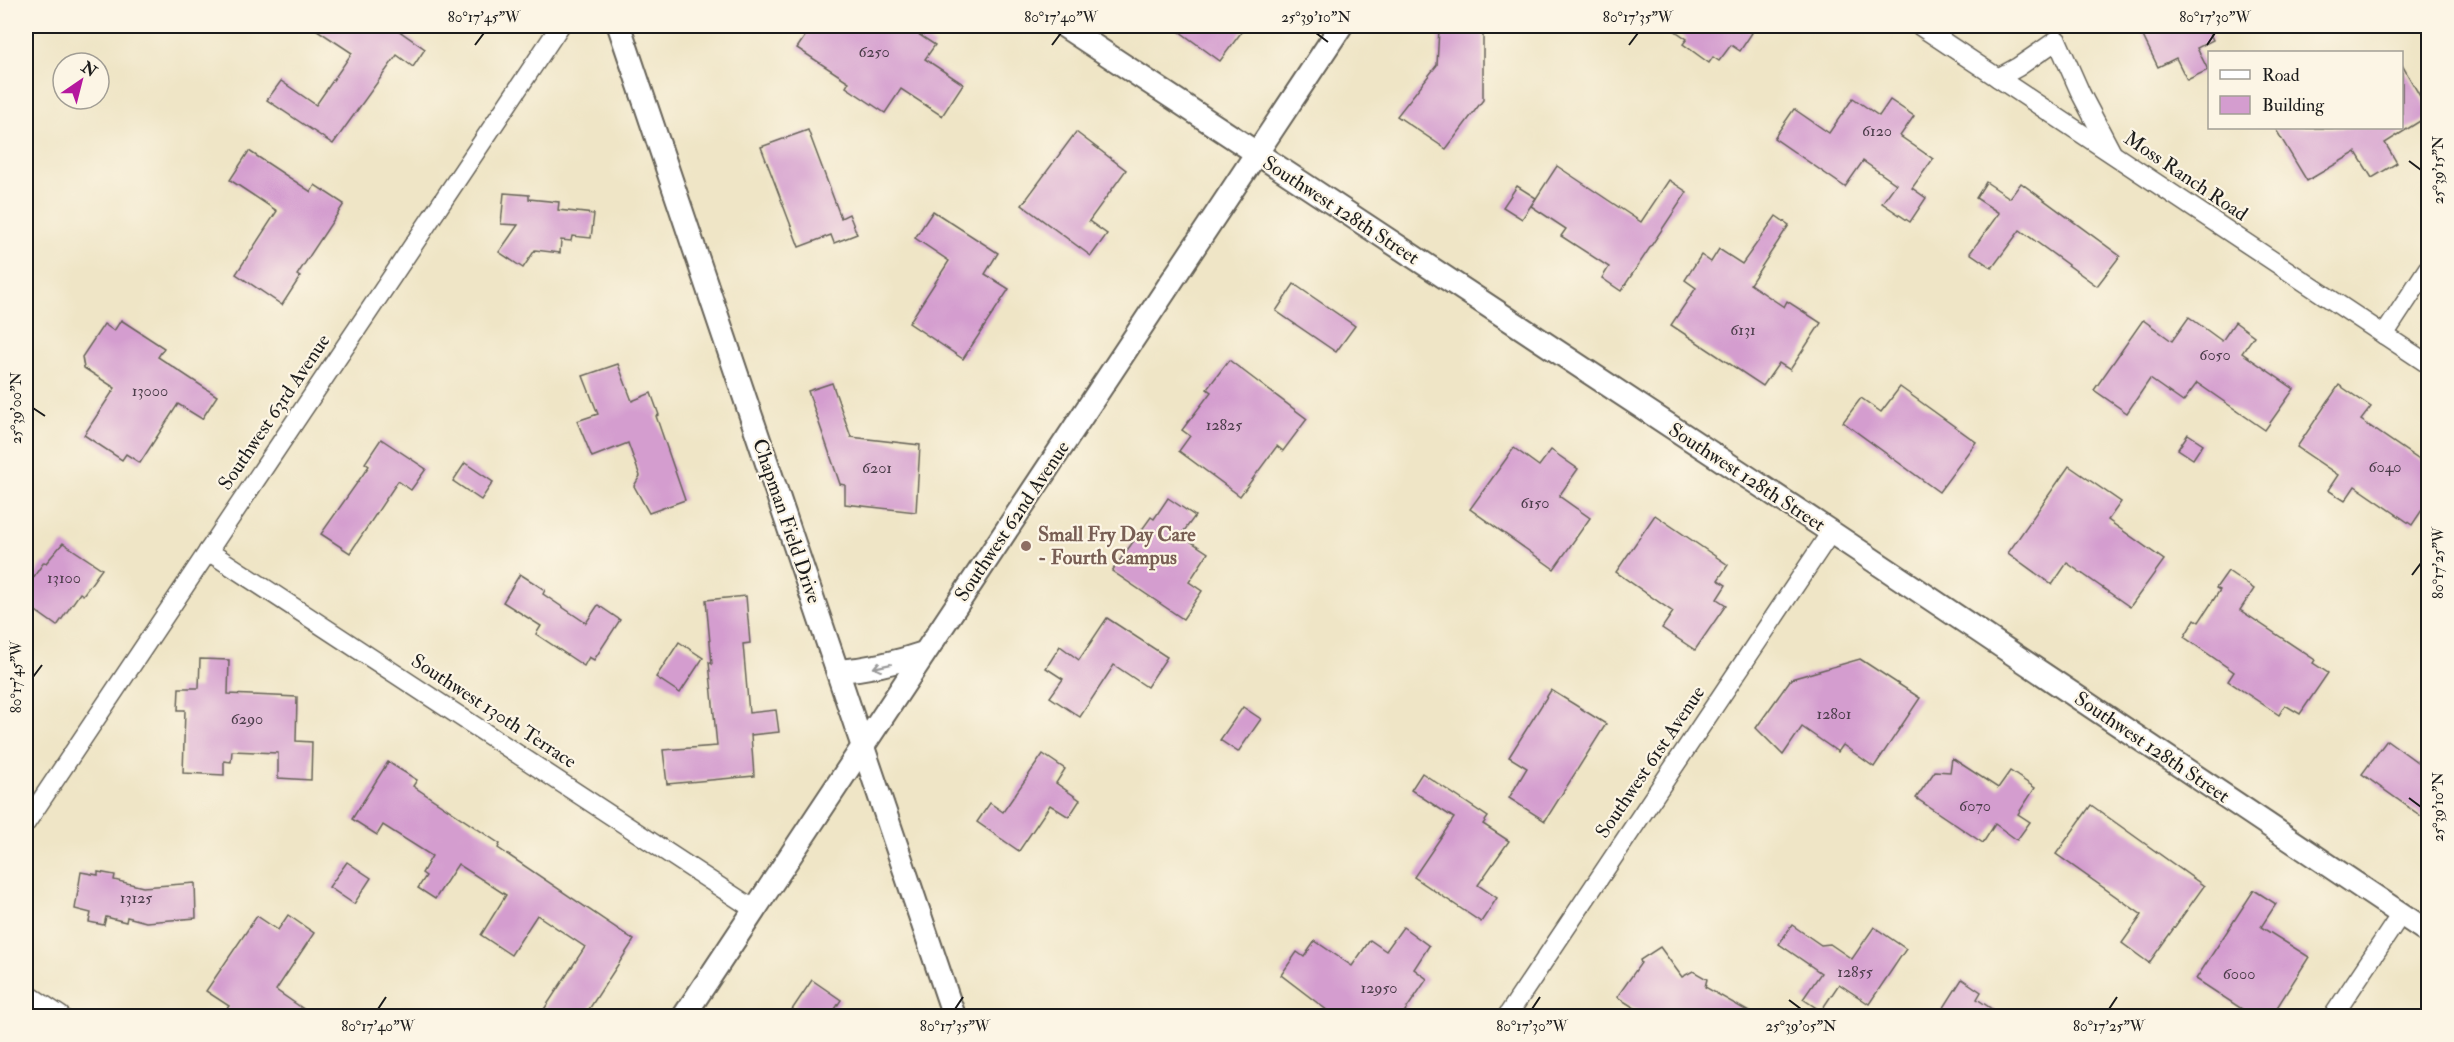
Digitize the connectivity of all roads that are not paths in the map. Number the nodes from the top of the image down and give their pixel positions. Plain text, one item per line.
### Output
1 (560, 26) edge
2 (619, 26) edge
3 (1064, 26) edge
4 (1341, 26) edge
5 (1920, 26) edge
6 (2056, 33) edge
7 (1998, 78) junction
8 (1255, 153) junction
9 (2114, 155) junction
10 (2428, 268) edge
11 (2384, 334) junction
12 (2428, 364) edge
13 (1831, 532) junction
14 (208, 551) junction
15 (924, 653) junction
16 (838, 671) junction
17 (863, 747) junction
18 (26, 823) edge
19 (755, 910) junction
20 (2401, 914) junction
21 (2428, 932) edge
22 (26, 993) edge
23 (61, 1017) edge
24 (684, 1017) edge
25 (954, 1017) edge
26 (1507, 1017) edge
27 (2333, 1017) edge

1 - 14 street, Southwest 63rd Avenue
2 - 16 street, Chapman Field Drive
3 - 8 street, Southwest 128th Street
4 - 8 street, Southwest 62nd Avenue
5 - 7 street, Moss Ranch Road
6 - 7 street
6 - 9 street
7 - 9 street, Moss Ranch Road
8 - 13 street, Southwest 128th Street
8 - 15 street, Southwest 62nd Avenue
9 - 11 street, Moss Ranch Road
10 - 11 street
11 - 12 street, Moss Ranch Road
13 - 20 street, Southwest 128th Street
13 - 26 street, Southwest 61st Avenue
14 - 18 street, Southwest 63rd Avenue
14 - 19 street, Southwest 130th Terrace
15 -> 16 street
15 - 17 street, Southwest 62nd Avenue
16 - 17 street, Chapman Field Drive
17 - 19 street, Southwest 62nd Avenue
17 - 25 street, Chapman Field Drive
19 - 24 street, Southwest 62nd Avenue
20 - 21 street, Southwest 128th Street
20 - 27 street
22 - 23 street

